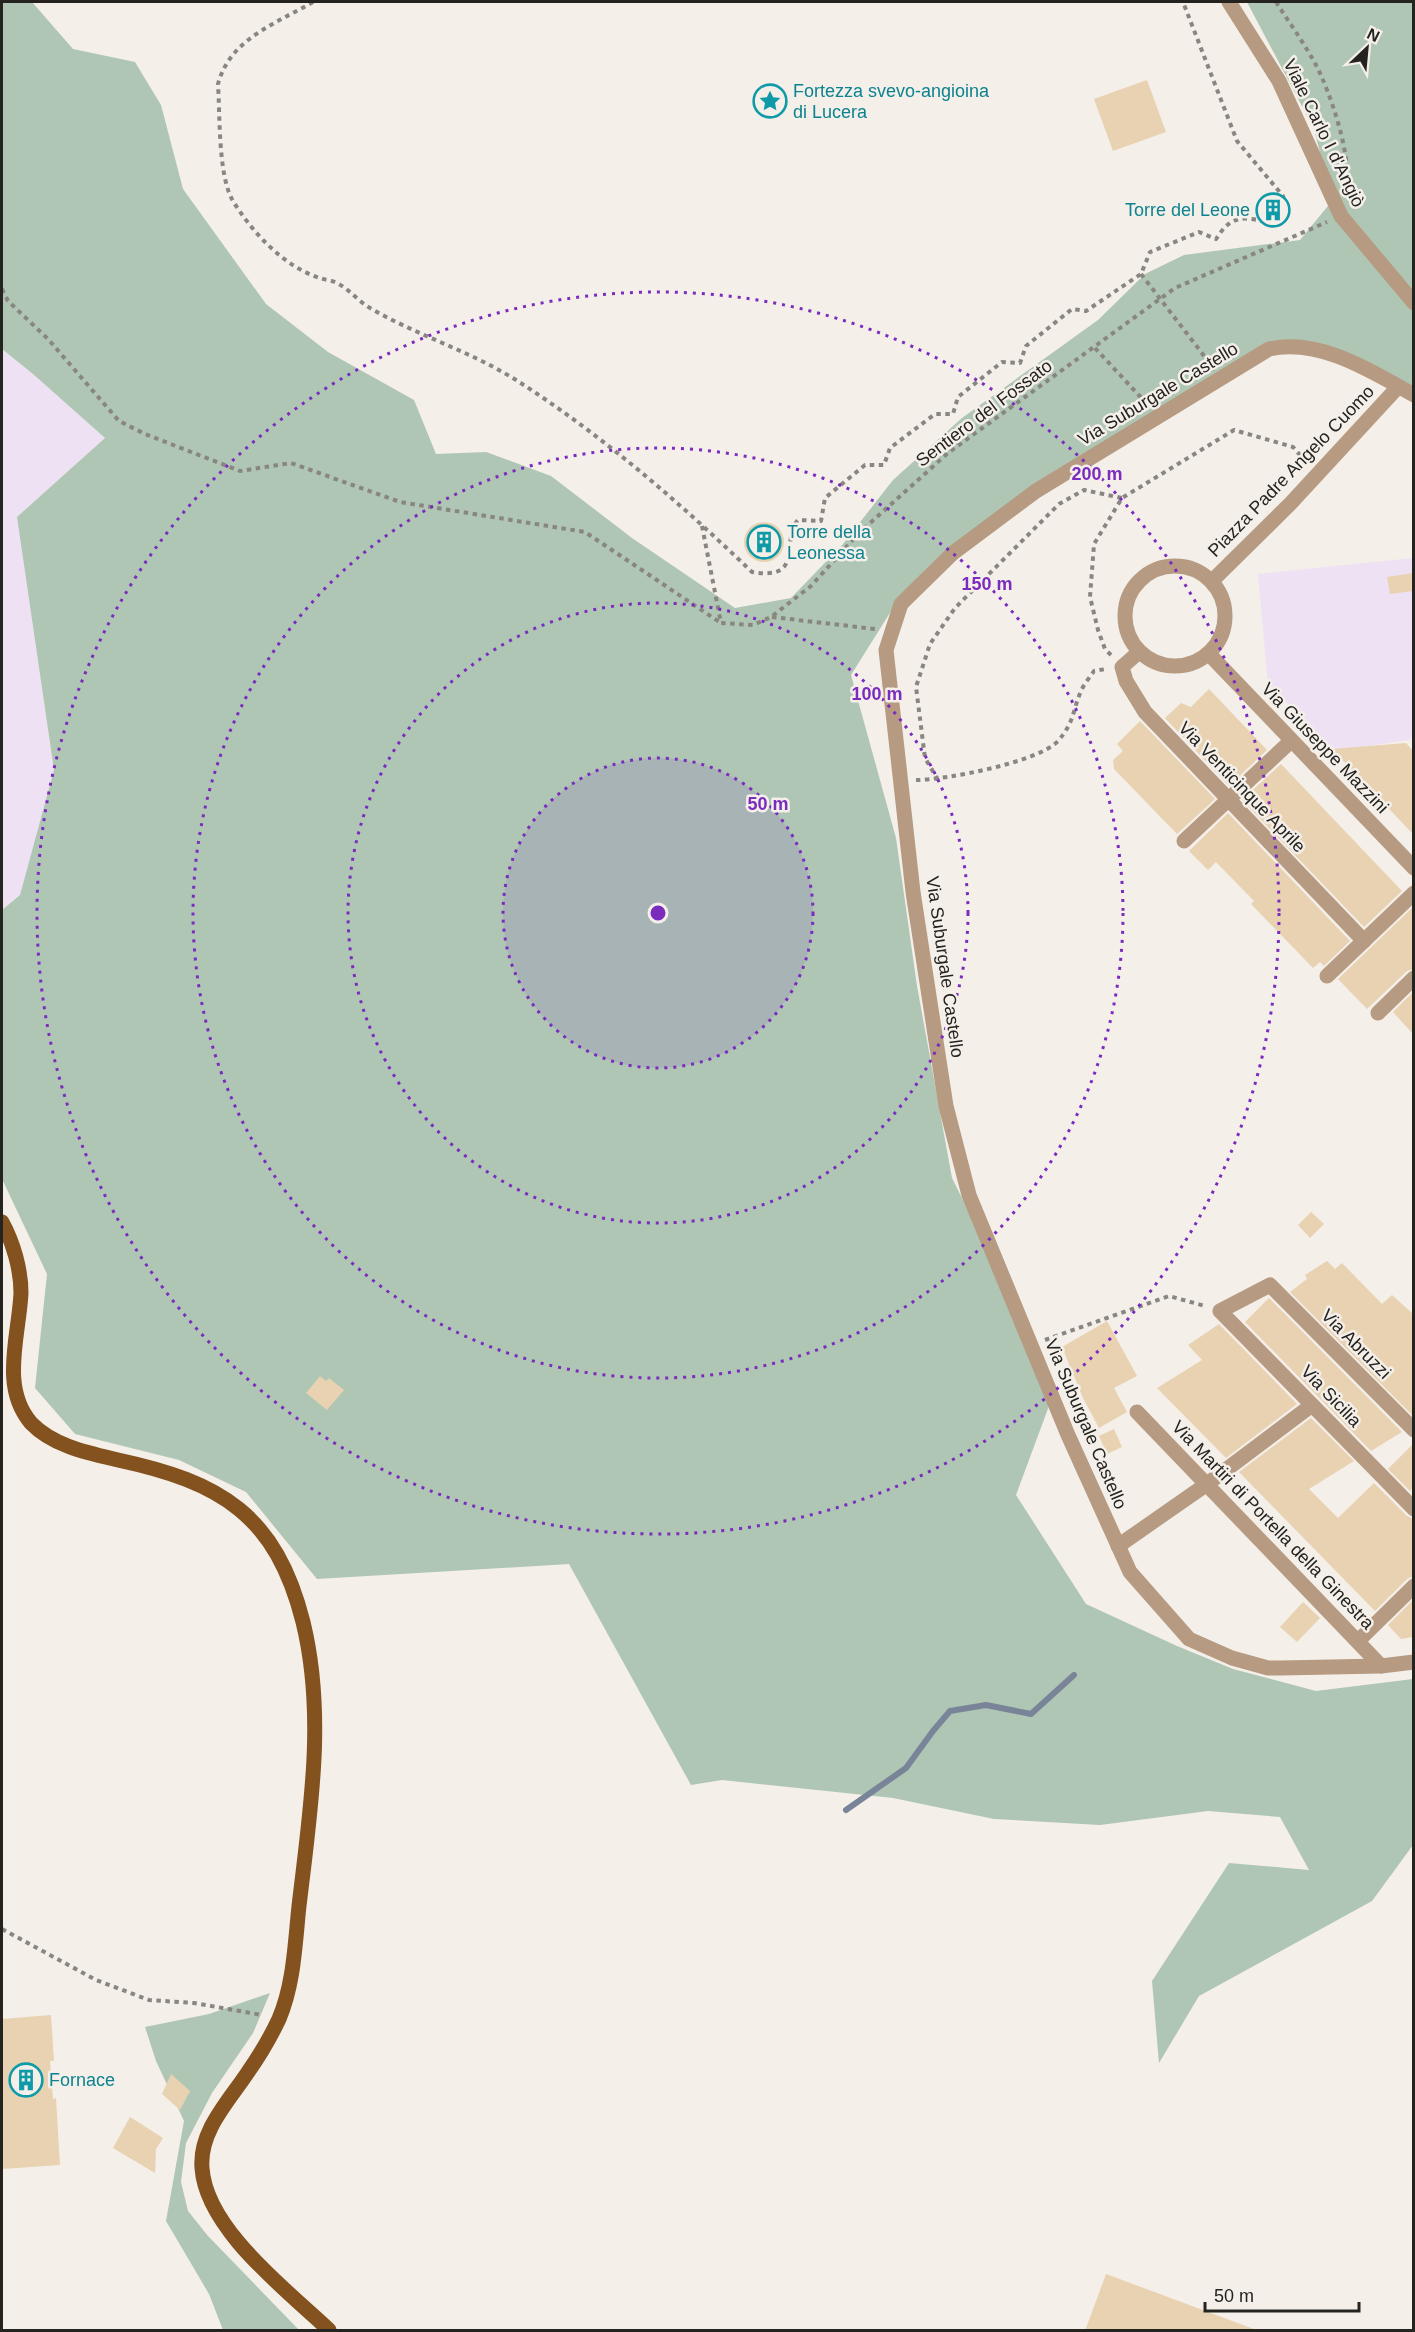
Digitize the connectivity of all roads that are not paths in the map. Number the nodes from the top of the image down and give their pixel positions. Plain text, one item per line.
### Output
1 (1229, 2) edge
2 (1413, 303) edge
3 (1398, 387) junction
4 (1413, 395) edge
5 (1212, 581) junction
6 (1139, 652) junction
7 (1209, 654) junction
8 (1291, 741) junction
9 (1228, 801) junction
10 (1184, 841) dead end
11 (1413, 868) edge
12 (1413, 893) edge
13 (1364, 941) junction
14 (1327, 976) dead end
15 (1413, 978) edge
16 (1378, 1013) dead end
17 (2, 1222) edge
18 (1221, 1311) joint
19 (1312, 1405) junction
20 (1137, 1412) dead end
21 (1413, 1430) edge
22 (1207, 1484) junction
23 (1413, 1509) edge
24 (1118, 1546) junction
25 (1413, 1586) edge
26 (1358, 1641) junction
27 (1413, 1662) edge
28 (1381, 1666) junction
29 (329, 2331) edge

1 - 2 street, Viale Carlo I d'Angiò
3 - 4 street, Via Suburgale Castello
3 - 5 street, Piazza Padre Angelo Cuomo
3 - 24 street, Via Suburgale Castello
5 - 6 street, Piazza Padre Angelo Cuomo
5 - 7 street, Piazza Padre Angelo Cuomo
6 - 7 street
6 - 9 street, Via Venticinque Aprile
7 - 8 street, Via Giuseppe Mazzini
8 - 9 street
8 - 11 street, Via Giuseppe Mazzini
9 - 10 street
9 - 13 street, Via Venticinque Aprile
12 - 13 street
13 - 14 street
15 - 16 street
17 - 29 main road
18 - 19 street, Via Sicilia
18 - 21 street, Via Abruzzi
19 - 22 street
19 - 23 street, Via Sicilia
20 - 22 street, Via Martiri di Portella della Ginestra
22 - 24 street
22 - 26 street, Via Martiri di Portella della Ginestra
24 - 28 street, Via Suburgale Castello
25 - 26 street
26 - 28 street, Via Martiri di Portella della Ginestra
27 - 28 street, Via Suburgale Castello

